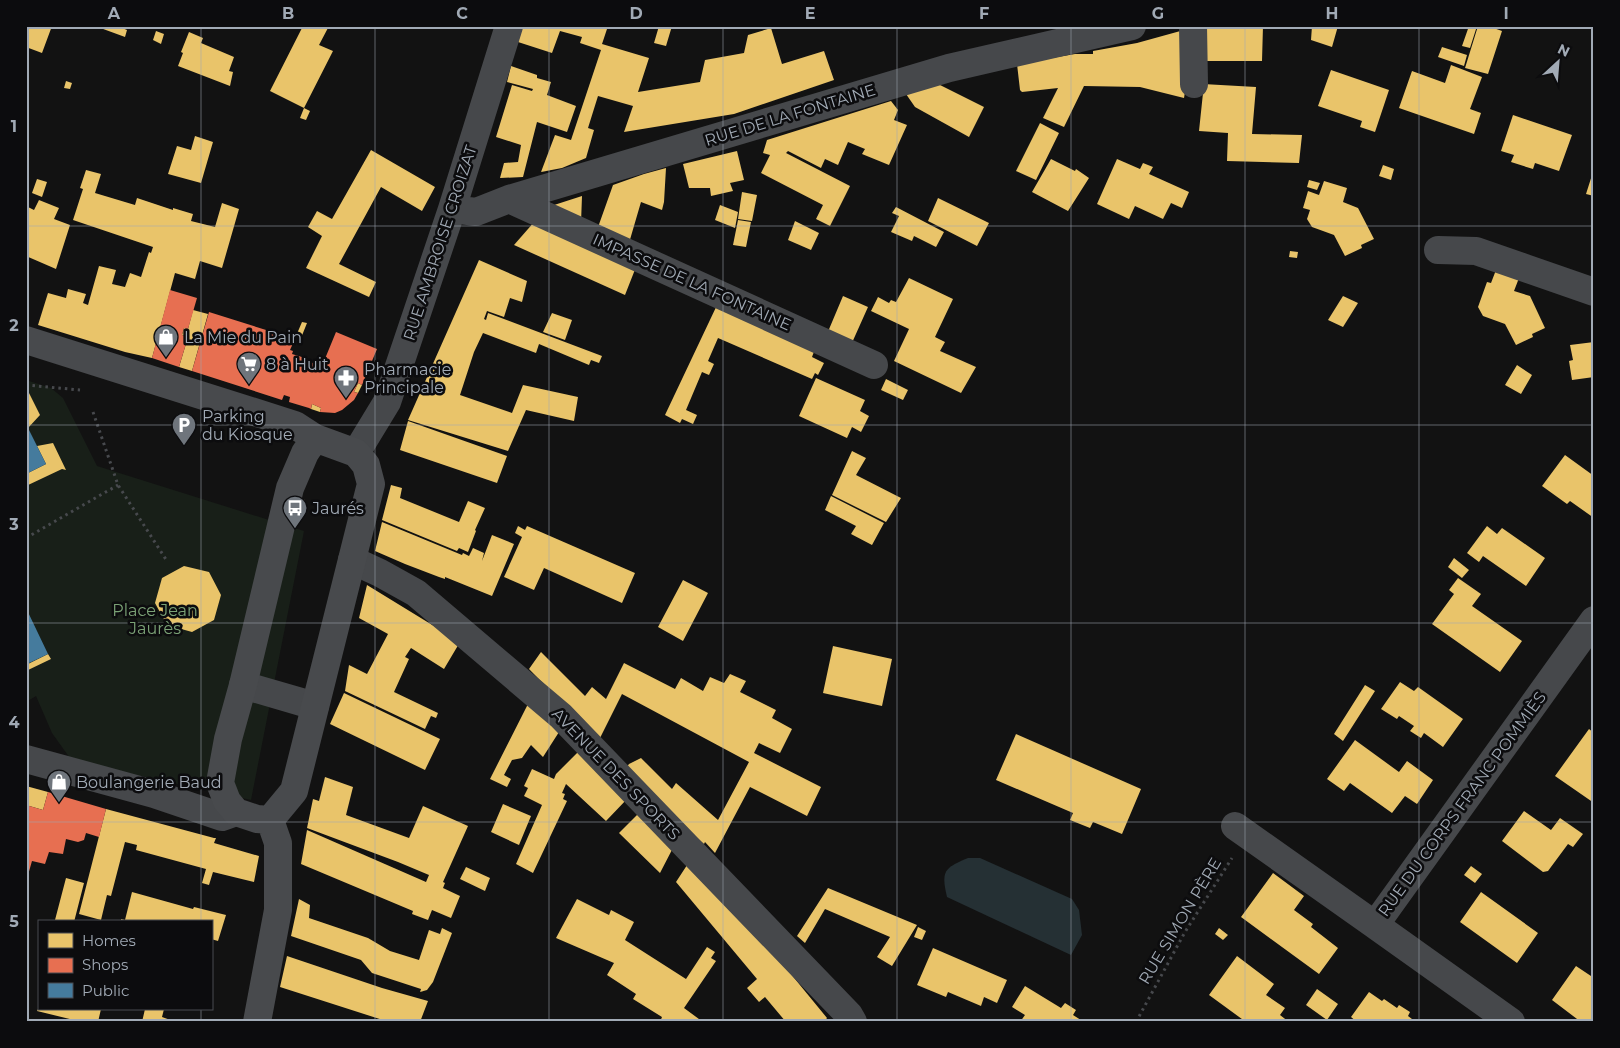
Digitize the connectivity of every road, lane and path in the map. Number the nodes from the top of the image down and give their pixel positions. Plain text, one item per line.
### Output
1 (509, 26) edge
2 (1132, 26) edge
3 (1193, 26) edge
4 (1194, 84) dead end
5 (508, 199) junction
6 (452, 209) junction
7 (1438, 250) dead end
8 (1594, 292) edge
9 (26, 340) edge
10 (874, 365) dead end
11 (26, 385) edge
12 (86, 390) dead end
13 (93, 412) dead end
14 (315, 438) junction
15 (356, 453) junction
16 (118, 485) junction
17 (26, 538) edge
18 (167, 560) dead end
19 (352, 560) junction
20 (1594, 620) edge
21 (243, 686) junction
22 (315, 706) junction
23 (26, 759) edge
24 (236, 812) junction
25 (270, 820) junction
26 (1241, 830) joint
27 (1375, 925) junction
28 (257, 1022) edge
29 (853, 1022) edge
30 (1136, 1022) edge
31 (1511, 1022) edge

1 - 6 street, RUE AMBROISE CROIZAT
2 - 5 street, RUE DE LA FONTAINE
3 - 4 street
5 - 6 street, RUE DE LA FONTAINE
5 - 10 street, IMPASSE DE LA FONTAINE
6 - 15 street, RUE AMBROISE CROIZAT
7 - 8 street
9 - 14 main road
11 - 12 path
13 - 16 path
14 - 15 main road
14 - 21 main road
15 - 19 main road
16 - 17 path
16 - 18 path
19 - 22 main road
19 - 29 street, AVENUE DES SPORTS
20 - 27 street, RUE DU CORPS FRANC POMMIÈS
21 - 22 street
21 - 24 main road
22 - 25 main road
23 - 24 street
24 - 25 main road
25 - 28 main road
26 - 27 street
26 - 30 path, RUE SIMON PÈRE
27 - 31 street, RUE DU CORPS FRANC POMMIÈS

